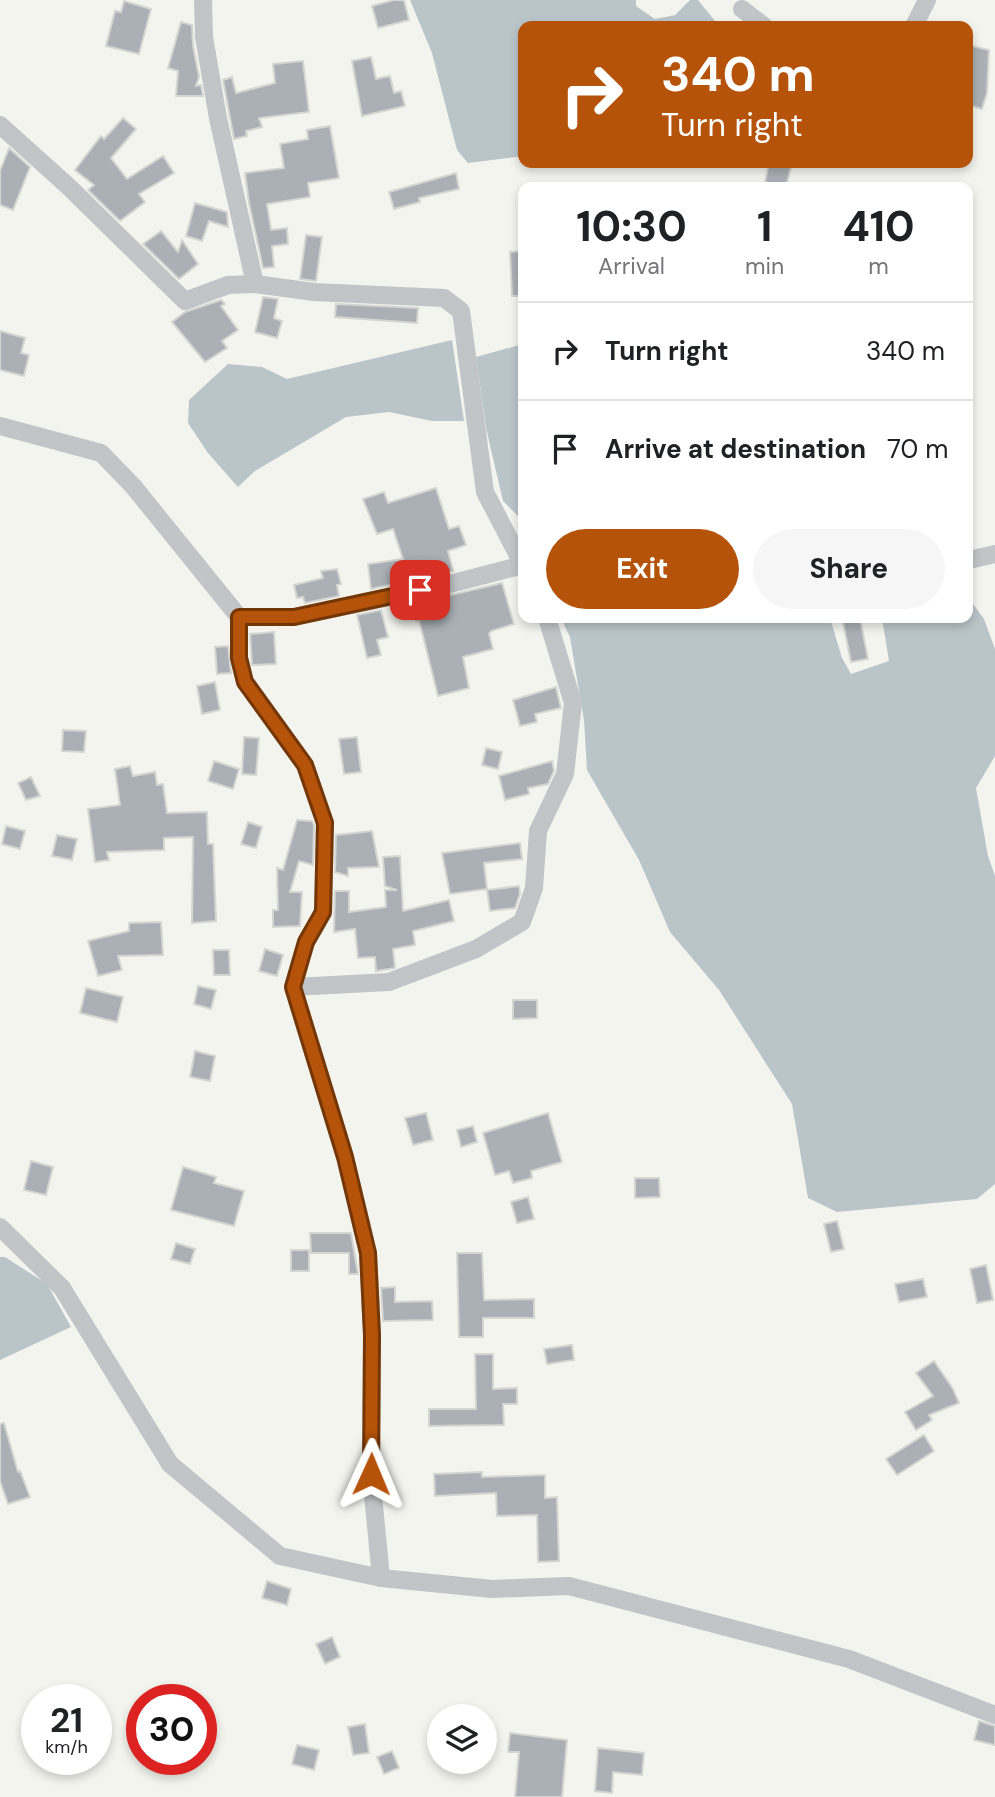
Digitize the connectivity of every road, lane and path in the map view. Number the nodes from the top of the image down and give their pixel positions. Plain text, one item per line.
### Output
1 (203, 0) edge
2 (927, 0) edge
3 (743, 9) dead end
4 (758, 21) edge
5 (916, 21) edge
6 (0, 125) edge
7 (255, 284) junction
8 (0, 426) edge
9 (995, 554) edge
10 (518, 555) edge
11 (973, 559) edge
12 (518, 566) edge
13 (239, 617) junction
14 (549, 623) edge
15 (293, 987) junction
16 (0, 1227) edge
17 (382, 1578) junction
18 (995, 1716) edge

1 - 7 street
2 - 5 street
3 - 4 street
6 - 7 street
7 - 10 street
8 - 13 street
9 - 11 street
12 - 13 street
13 - 15 street
14 - 15 street
15 - 17 street
16 - 17 street
17 - 18 street

